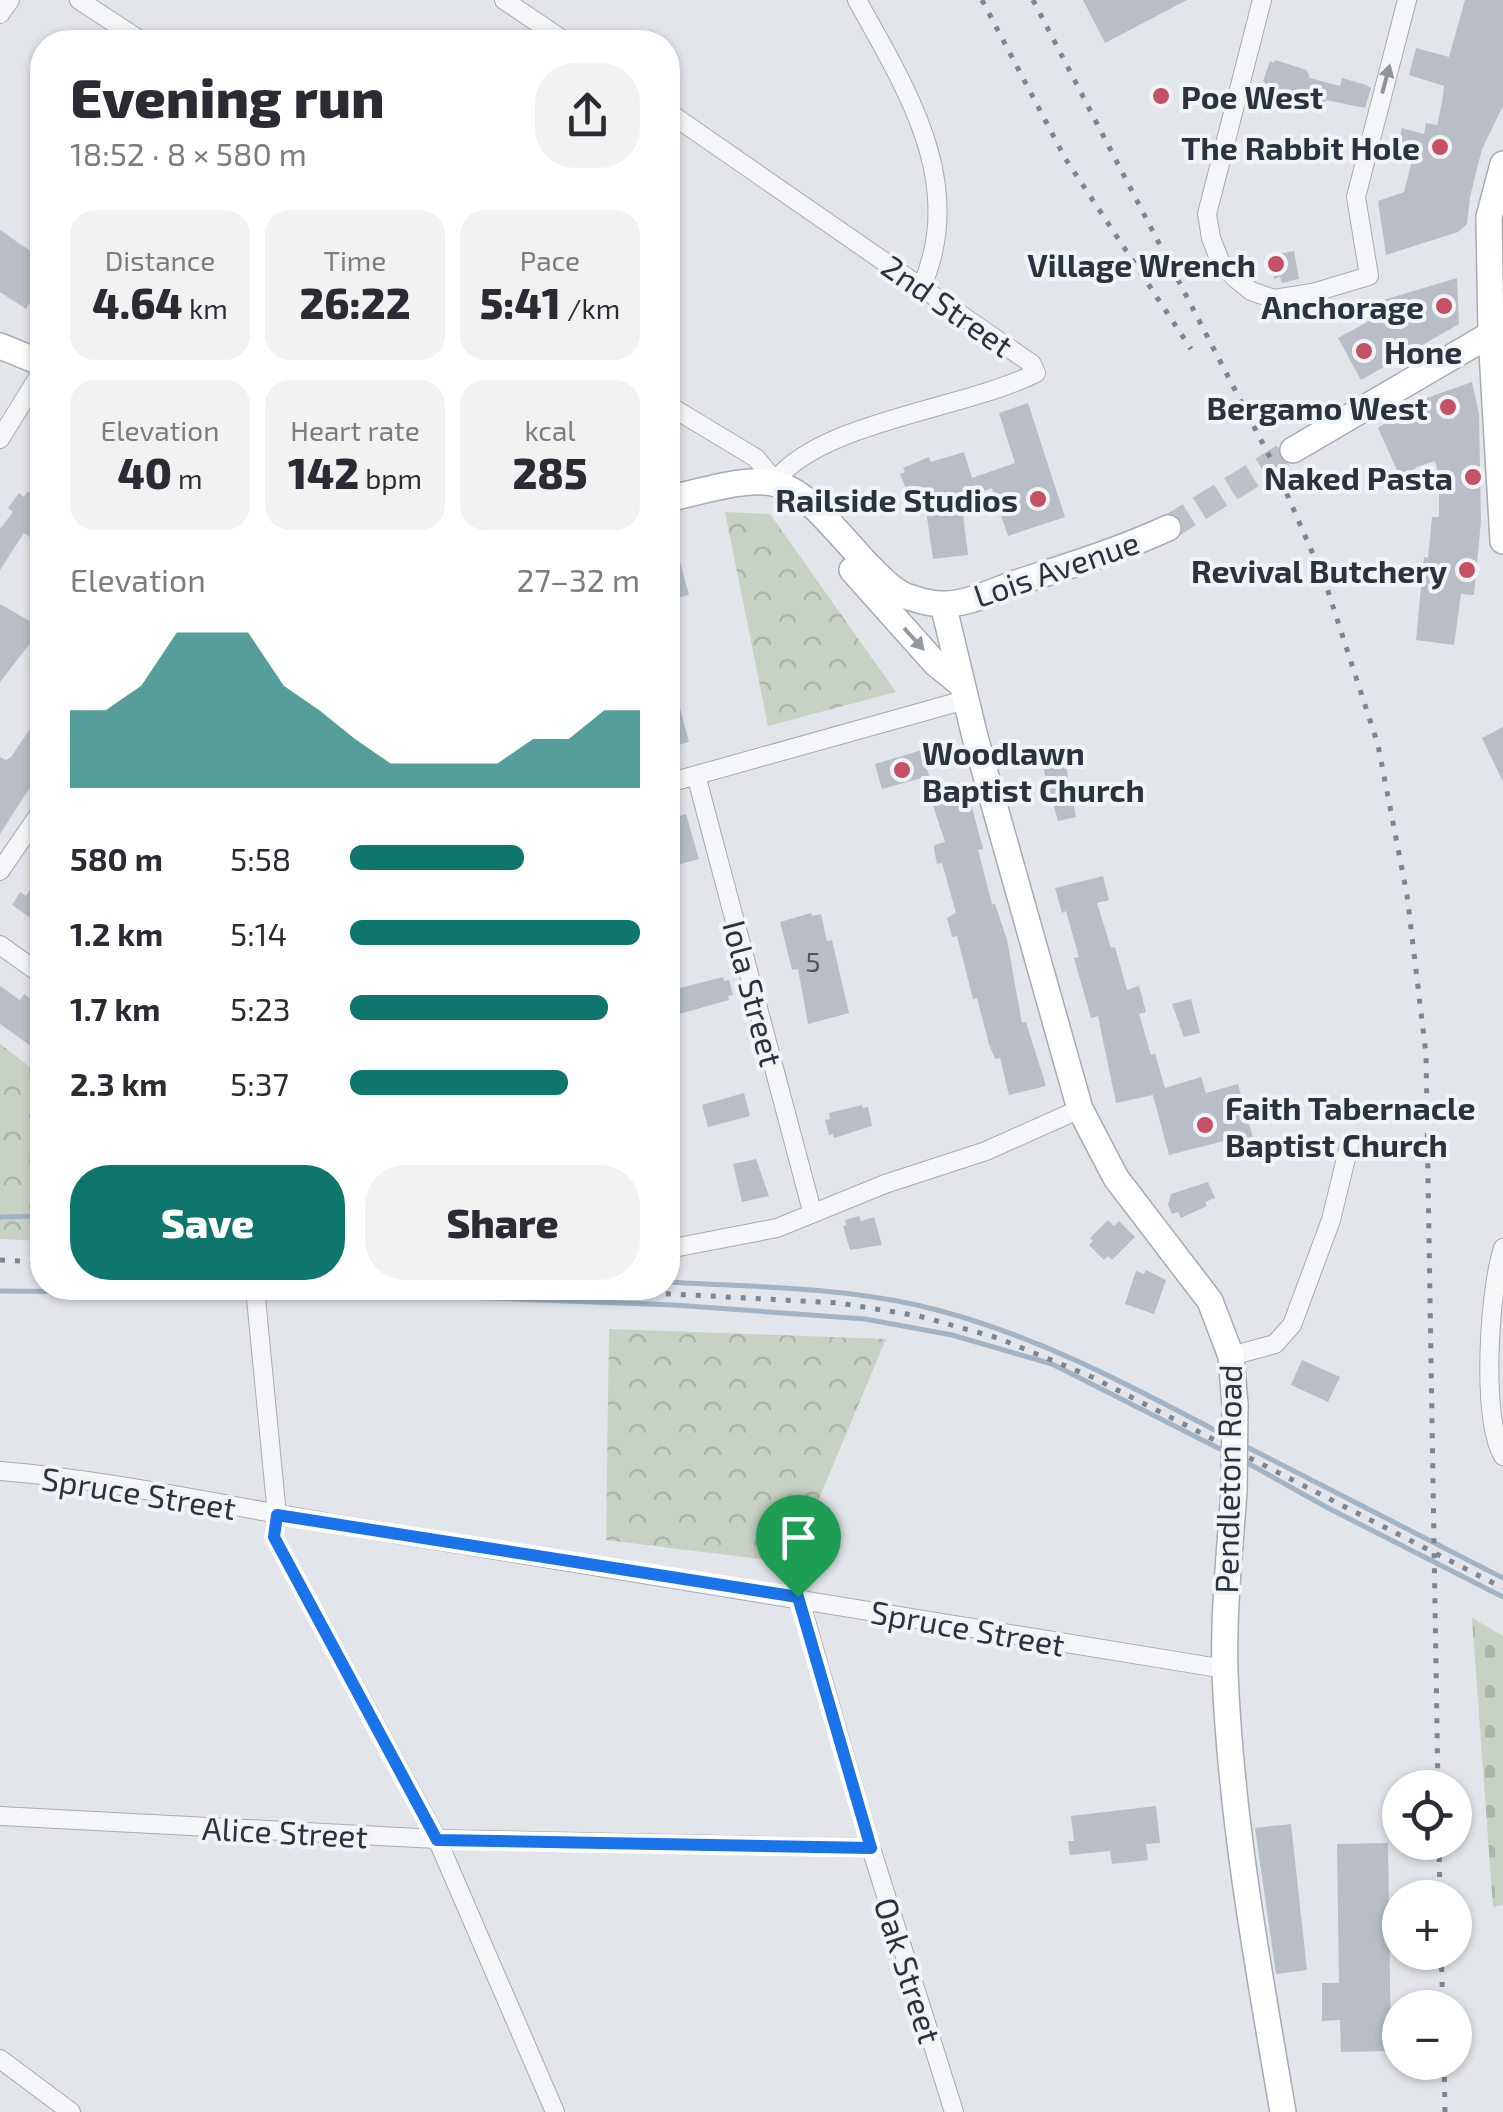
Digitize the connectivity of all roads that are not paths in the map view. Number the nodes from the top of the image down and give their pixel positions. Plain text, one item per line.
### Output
1 (10, 0) edge
2 (79, 0) edge
3 (504, 0) edge
4 (857, 0) edge
5 (1262, 0) edge
6 (1407, 0) edge
7 (0, 14) edge
8 (125, 30) edge
9 (548, 30) edge
10 (680, 120) edge
11 (1503, 164) edge
12 (1498, 198) edge
13 (1497, 249) edge
14 (921, 288) junction
15 (1491, 334) junction
16 (0, 346) edge
17 (30, 358) edge
18 (30, 391) edge
19 (680, 411) edge
20 (0, 440) edge
21 (1293, 450) tunnel mouth
22 (775, 481) junction
23 (680, 495) edge
24 (814, 505) junction
25 (1168, 528) tunnel mouth
26 (1503, 541) edge
27 (943, 604) junction
28 (964, 692) junction
29 (696, 775) junction
30 (680, 780) edge
31 (30, 827) edge
32 (0, 871) edge
33 (0, 944) edge
34 (30, 966) edge
35 (1080, 1109) junction
36 (1350, 1142) dead end
37 (812, 1212) junction
38 (680, 1247) edge
39 (1503, 1248) edge
40 (256, 1300) edge
41 (1231, 1356) junction
42 (1497, 1396) edge
43 (1503, 1456) edge
44 (0, 1471) edge
45 (277, 1515) junction
46 (798, 1597) junction
47 (1225, 1669) junction
48 (0, 1816) edge
49 (437, 1840) junction
50 (871, 1848) junction
51 (0, 2060) edge
52 (70, 2112) edge
53 (555, 2112) edge
54 (954, 2112) edge
55 (1283, 2112) edge

1 - 7 street
2 - 8 street
3 - 9 street
4 - 14 street
5 -> 6 street
10 - 14 street, 2nd Street
11 - 12 street
12 - 13 street
13 - 15 street
14 - 22 street, 2nd Street
15 - 21 street
15 - 26 street
16 - 17 street
18 - 20 street
19 - 22 street
22 - 23 street
22 - 24 street
24 - 27 street
24 -> 28 street
25 - 27 street, Lois Avenue
27 - 28 street, Pendleton Road
28 - 29 street
28 - 35 street, Pendleton Road
29 - 30 street
29 - 37 street, Iola Street
31 - 32 street
33 - 34 street
35 - 37 street
35 - 41 street, Pendleton Road
36 - 41 street
37 - 38 street
39 - 42 street
40 - 45 street
41 - 47 street, Pendleton Road, bridge
42 - 43 street
44 - 45 street, Spruce Street
45 - 46 street, Spruce Street
45 - 49 street
46 - 47 street, Spruce Street
46 - 50 street, Oak Street
47 - 55 street, Pendleton Road
48 - 49 street, Alice Street
49 - 50 street, Alice Street
49 - 53 street
50 - 54 street, Oak Street
51 - 52 street

